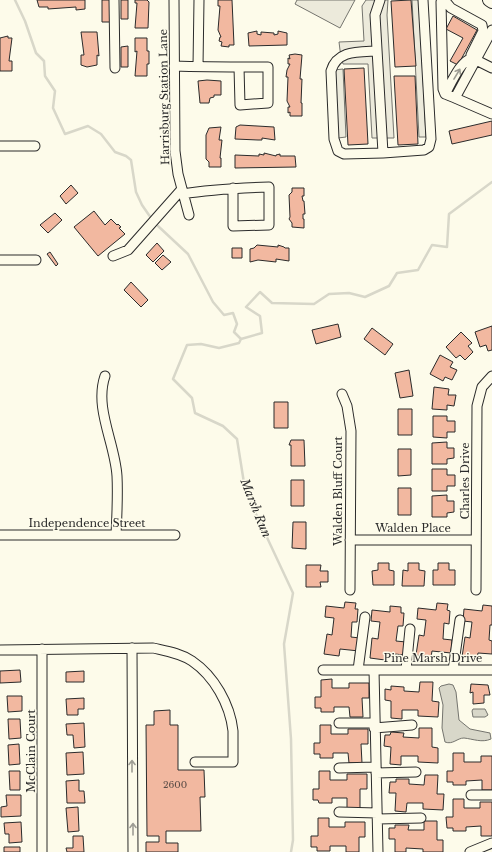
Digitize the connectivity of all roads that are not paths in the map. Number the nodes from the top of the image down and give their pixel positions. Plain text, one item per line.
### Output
1 (114, 0) edge
2 (174, 0) edge
3 (199, 0) edge
4 (380, 0) edge
5 (423, 0) edge
6 (488, 0) edge
7 (444, 1) edge
8 (492, 2) edge
9 (491, 33) edge
10 (377, 51) junction
11 (474, 59) junction
12 (174, 66) junction
13 (198, 66) junction
14 (239, 67) junction
15 (115, 68) dead end
16 (492, 68) edge
17 (445, 94) junction
18 (455, 98) junction
19 (492, 114) edge
20 (0, 146) edge
21 (35, 146) dead end
22 (383, 153) junction
23 (233, 188) junction
24 (182, 192) junction
25 (189, 215) dead end
26 (113, 256) dead end
27 (0, 260) edge
28 (36, 260) dead end
29 (105, 376) dead end
30 (492, 376) edge
31 (342, 394) dead end
32 (0, 535) edge
33 (116, 535) junction
34 (175, 535) dead end
35 (350, 540) junction
36 (476, 540) junction
37 (350, 590) dead end
38 (476, 590) dead end
39 (365, 617) dead end
40 (460, 620) dead end
41 (410, 629) dead end
42 (132, 648) junction
43 (42, 649) junction
44 (0, 650) edge
45 (323, 670) dead end
46 (358, 670) junction
47 (374, 670) junction
48 (406, 670) junction
49 (453, 670) junction
50 (492, 670) edge
51 (339, 722) dead end
52 (374, 725) junction
53 (412, 726) dead end
54 (195, 762) dead end
55 (339, 768) dead end
56 (376, 770) junction
57 (416, 772) dead end
58 (471, 795) dead end
59 (492, 795) edge
60 (339, 812) dead end
61 (377, 816) junction
62 (420, 818) dead end
63 (492, 843) edge
64 (42, 852) edge
65 (132, 852) edge
66 (378, 852) edge
67 (470, 852) edge

1 - 15 street
2 - 12 street, Harrisburg Station Lane
3 - 13 street
4 - 10 street
5 - 22 street
6 - 8 main road
7 - 11 street
7 - 17 street
9 - 11 street
10 - 22 street
10 - 22 street
11 - 16 street
17 -> 11 street
11 - 18 street
12 - 13 street
12 - 24 street, Harrisburg Station Lane
13 - 14 street
14 - 14 street
17 - 18 street
18 - 19 street
20 - 21 street
23 - 23 street
23 - 24 street
24 - 25 street, Harrisburg Station Lane
24 - 26 street
27 - 28 street
29 - 33 street
30 - 36 street, Charles Drive
31 - 35 street, Walden Bluff Court
32 - 33 street, Independence Street
33 - 34 street, Independence Street
35 - 36 street, Walden Place
35 - 37 street, Walden Bluff Court
36 - 38 street, Charles Drive
39 - 46 street
40 - 49 street
41 - 48 street
42 - 43 street
42 - 54 street
65 -> 42 street
43 - 44 street
43 - 64 street, McClain Court
45 - 46 street, Pine Marsh Drive
46 - 47 street, Pine Marsh Drive
47 - 48 street, Pine Marsh Drive
47 - 52 street, Pine Marsh Drive
48 - 49 street, Pine Marsh Drive
49 - 50 street, Pine Marsh Drive
51 - 52 street
52 - 53 street
52 - 56 street, Pine Marsh Drive
55 - 56 street
56 - 57 street
56 - 61 street, Pine Marsh Drive
58 - 59 street
60 - 61 street
61 - 62 street
61 - 66 street, Pine Marsh Drive
63 - 67 street

